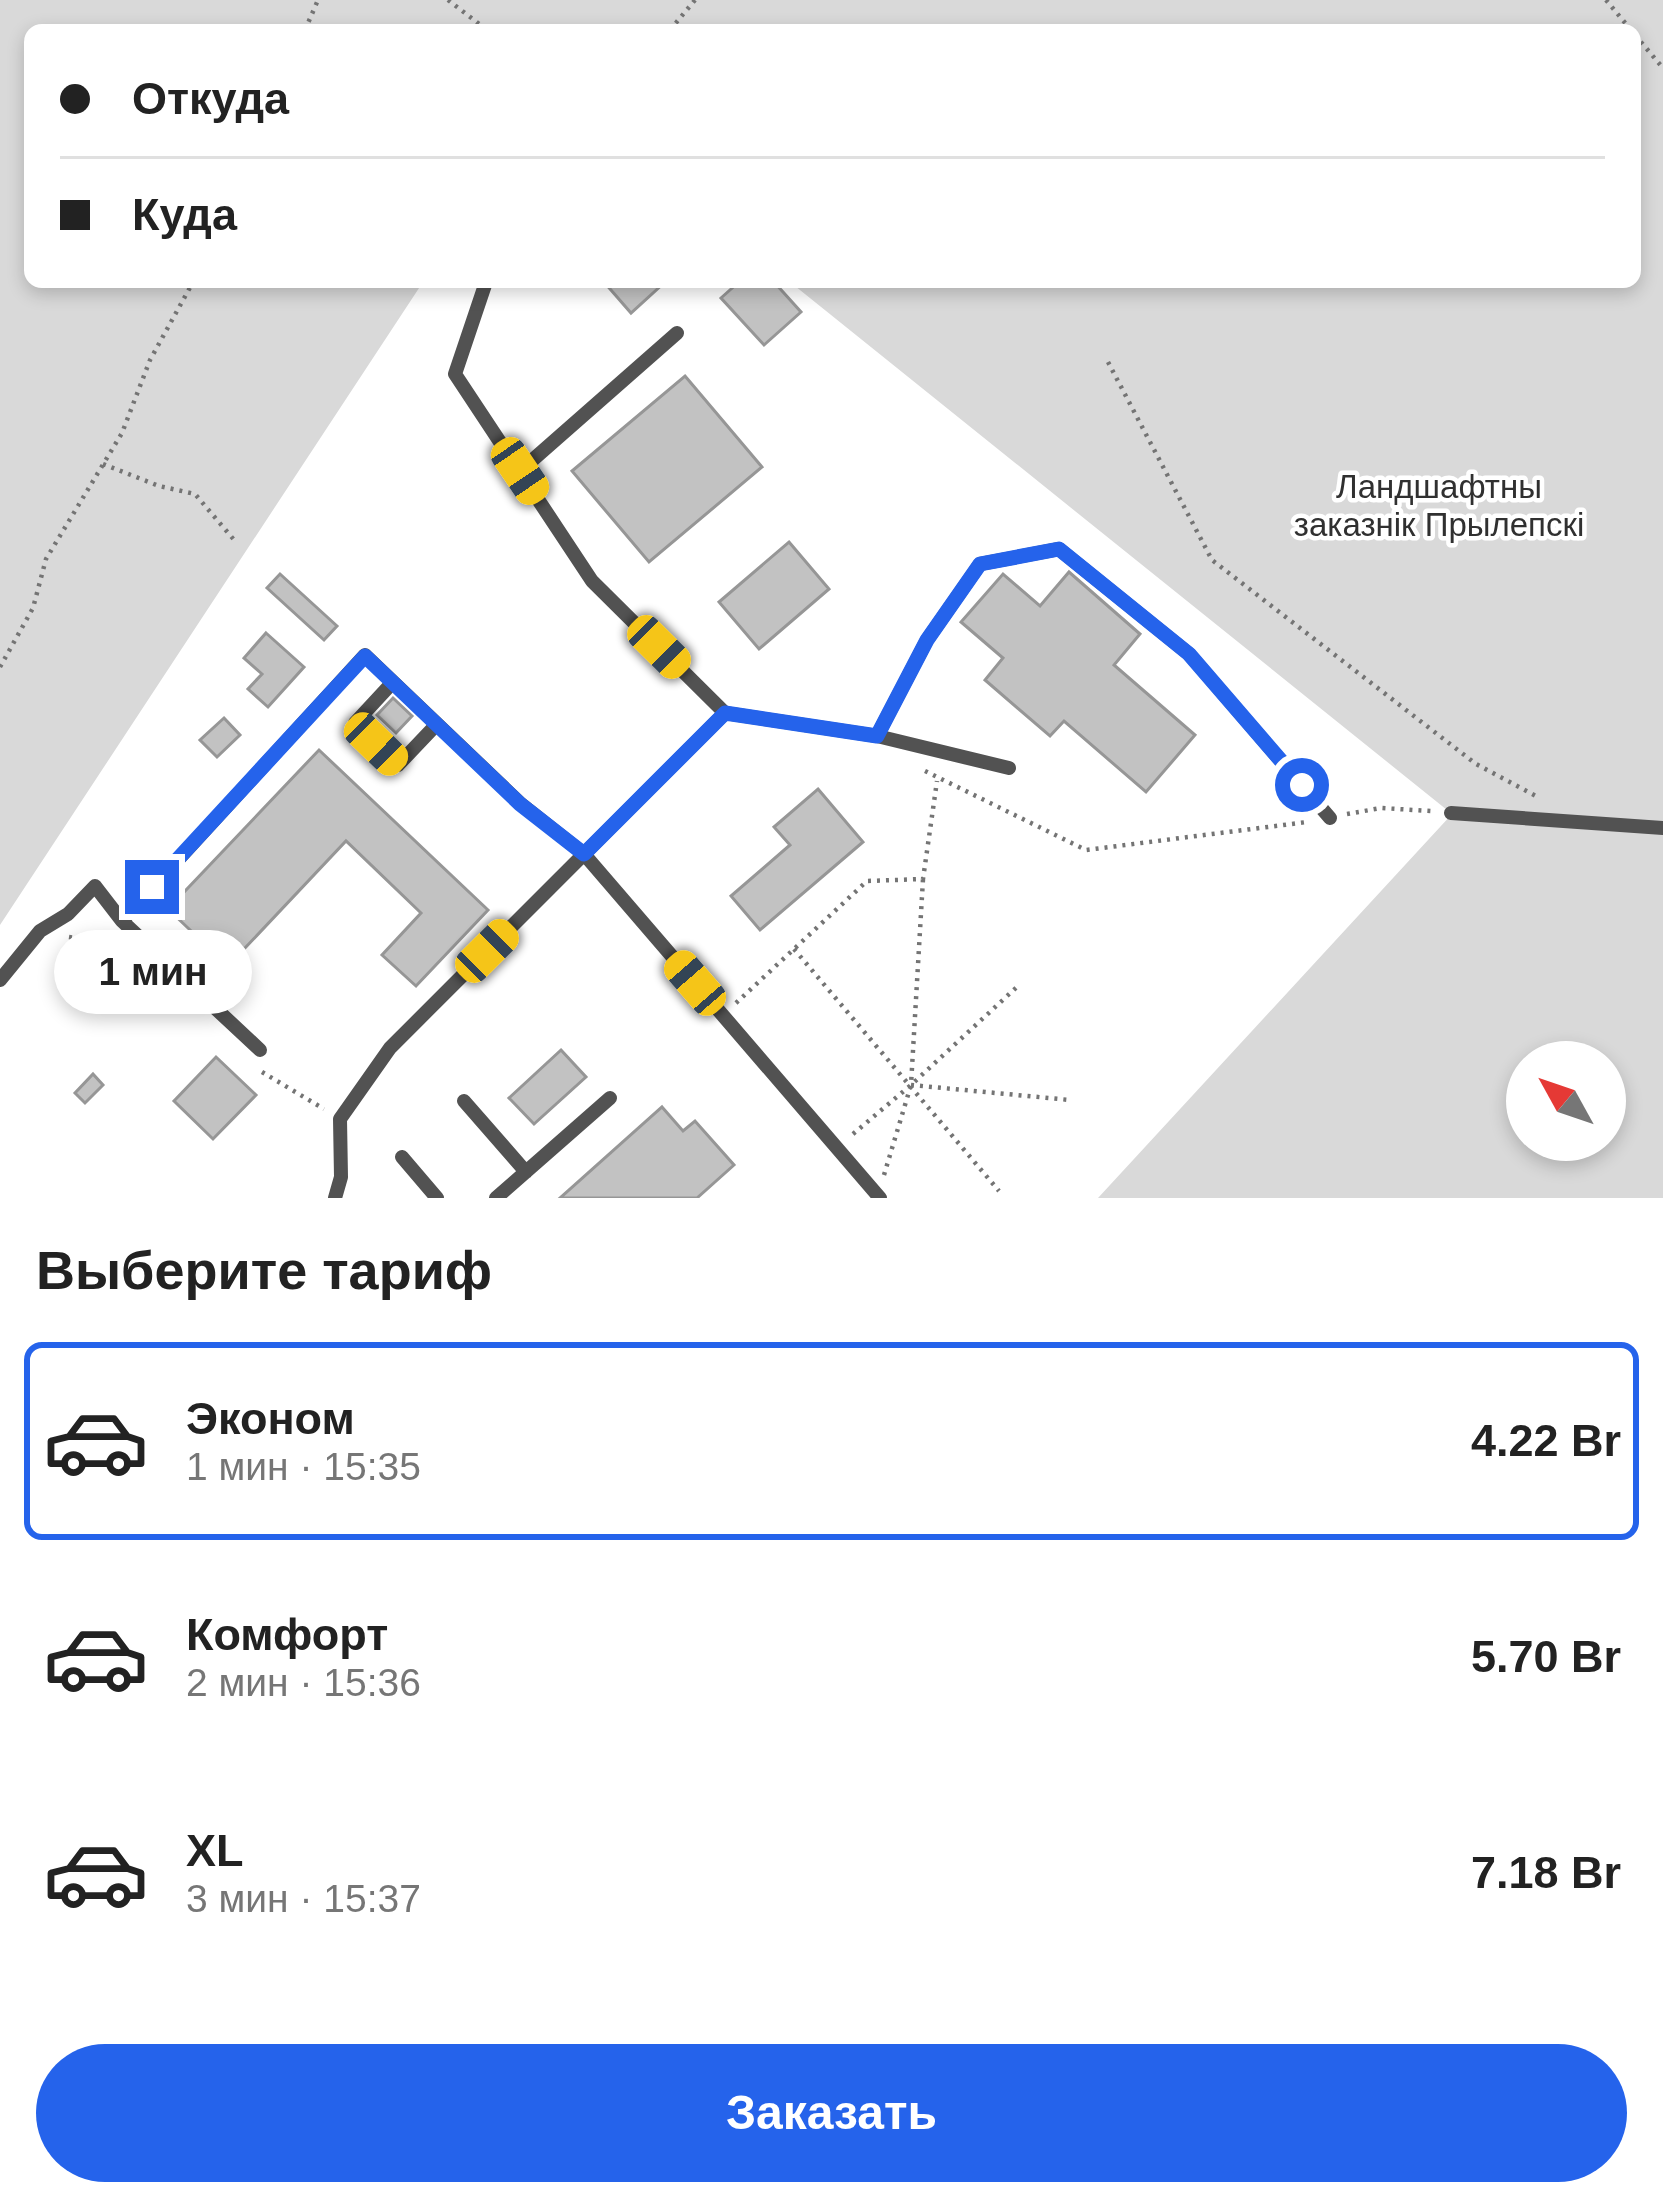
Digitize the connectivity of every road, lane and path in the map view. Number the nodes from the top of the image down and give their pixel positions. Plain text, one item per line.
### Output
1 (448, 0) edge
2 (695, 0) edge
3 (1606, 0) edge
4 (479, 24) edge
5 (675, 24) edge
6 (1626, 24) edge
7 (1641, 42) edge
8 (1663, 68) edge
9 (190, 288) edge
10 (484, 288) edge
11 (677, 333) dead end
12 (1108, 362) dead end
13 (104, 464) junction
14 (520, 471) junction
15 (235, 541) dead end
16 (3, 655) edge
17 (0, 667) edge
18 (393, 682) junction
19 (725, 713) junction
20 (437, 724) junction
21 (877, 736) junction
22 (1010, 768) dead end
23 (922, 770) dead end
24 (938, 781) junction
25 (1548, 802) dead end
26 (1451, 812) joint
27 (1330, 818) junction
28 (1663, 828) edge
29 (584, 854) junction
30 (923, 879) junction
31 (122, 921) junction
32 (794, 949) junction
33 (0, 980) edge
34 (1019, 985) dead end
35 (723, 1015) junction
36 (260, 1050) dead end
37 (911, 1085) junction
38 (610, 1098) dead end
39 (1070, 1100) dead end
40 (464, 1101) dead end
41 (837, 1148) junction
42 (402, 1157) dead end
43 (526, 1172) junction
44 (999, 1191) dead end
45 (879, 1197) edge
46 (335, 1198) edge
47 (437, 1198) edge
48 (496, 1198) edge

1 - 4 path
2 - 5 path
3 - 6 path
7 - 8 path
9 - 13 path
10 - 14 lane
11 - 14 lane
12 - 25 path
13 - 15 path
13 - 16 path
14 - 19 lane
16 - 17 path
18 - 20 lane
18 - 20 lane
18 - 31 lane
19 - 21 lane
19 - 29 lane
20 - 29 lane
21 - 22 lane
21 - 27 lane
23 - 24 path
24 - 27 path
24 - 30 path
26 - 27 path
26 - 28 lane
29 - 35 lane
29 - 46 lane
30 - 32 path
30 - 37 path
31 - 33 lane
31 - 36 lane
32 - 35 path
32 - 37 path
34 - 37 path
35 - 41 lane
37 - 39 path
37 - 41 path
37 - 44 path
37 - 45 path
38 - 43 lane
40 - 43 lane
41 - 45 lane
42 - 47 lane
43 - 48 lane

